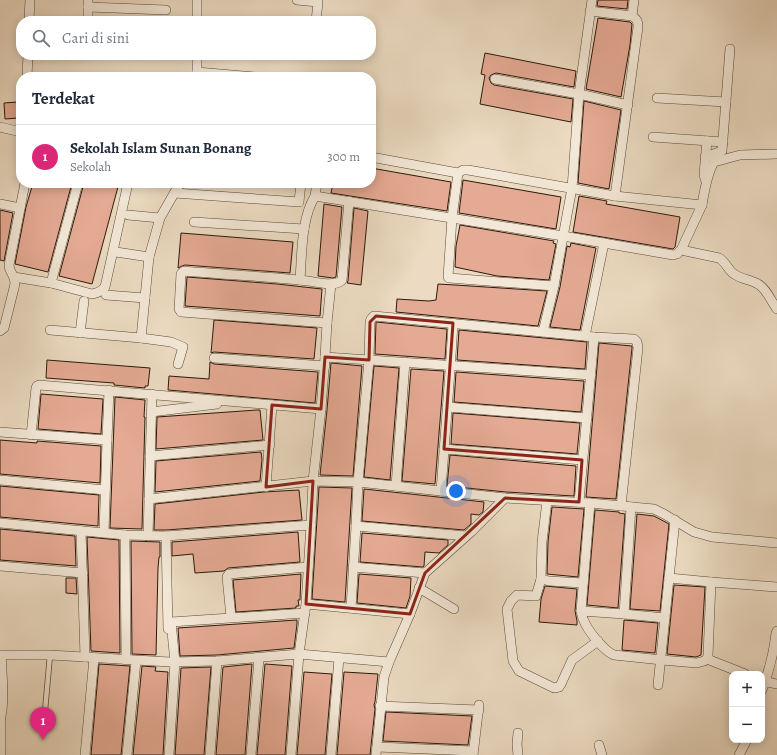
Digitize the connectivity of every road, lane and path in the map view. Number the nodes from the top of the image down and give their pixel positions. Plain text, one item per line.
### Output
1 (30, 0) edge
2 (197, 0) edge
3 (297, 0) edge
4 (302, 0) edge
5 (592, 0) edge
6 (634, 0) edge
7 (88, 3) edge
8 (166, 10) dead end
9 (590, 11) junction
10 (29, 16) edge
11 (88, 16) edge
12 (197, 16) edge
13 (317, 16) edge
14 (632, 16) junction
15 (730, 49) dead end
16 (28, 60) edge
17 (197, 60) edge
18 (27, 72) edge
19 (197, 72) edge
20 (495, 79) dead end
21 (579, 94) junction
22 (657, 98) dead end
23 (726, 102) junction
24 (628, 105) junction
25 (0, 126) edge
26 (16, 131) edge
27 (653, 137) dead end
28 (707, 140) junction
29 (723, 142) junction
30 (777, 154) edge
31 (705, 157) junction
32 (376, 158) edge
33 (458, 173) junction
34 (24, 188) edge
35 (77, 188) edge
36 (127, 188) edge
37 (178, 188) edge
38 (300, 188) edge
39 (316, 188) edge
40 (572, 188) junction
41 (705, 188) junction
42 (175, 193) junction
43 (315, 196) junction
44 (615, 196) junction
45 (349, 201) junction
46 (0, 204) edge
47 (702, 205) junction
48 (20, 208) junction
49 (128, 215) dead end
50 (160, 218) junction
51 (452, 218) junction
52 (194, 222) dead end
53 (304, 229) junction
54 (563, 236) junction
55 (604, 243) junction
56 (681, 250) junction
57 (116, 252) dead end
58 (149, 257) junction
59 (14, 277) junction
60 (300, 280) junction
61 (51, 283) junction
62 (331, 284) junction
63 (554, 286) junction
64 (773, 294) edge
65 (106, 295) dead end
66 (145, 298) junction
67 (84, 301) dead end
68 (777, 309) edge
69 (327, 323) junction
70 (453, 323) junction
71 (50, 330) dead end
72 (0, 331) edge
73 (543, 332) junction
74 (80, 333) junction
75 (590, 336) junction
76 (141, 338) junction
77 (214, 358) dead end
78 (369, 360) junction
79 (325, 361) junction
80 (405, 362) junction
81 (178, 364) dead end
82 (451, 365) junction
83 (591, 375) junction
84 (109, 390) junction
85 (152, 394) junction
86 (236, 402) junction
87 (272, 404) junction
88 (447, 407) junction
89 (321, 409) junction
90 (151, 412) junction
91 (587, 418) junction
92 (0, 432) edge
93 (31, 435) junction
94 (106, 440) junction
95 (270, 445) junction
96 (444, 449) junction
97 (150, 456) junction
98 (582, 460) junction
99 (0, 480) edge
100 (313, 482) junction
101 (358, 482) junction
102 (396, 486) junction
103 (266, 487) junction
104 (105, 490) junction
105 (441, 491) junction
106 (505, 498) junction
107 (149, 499) junction
108 (546, 500) junction
109 (579, 502) junction
110 (590, 503) junction
111 (621, 506) junction
112 (631, 506) junction
113 (675, 520) junction
114 (0, 523) edge
115 (312, 525) junction
116 (356, 526) junction
117 (81, 531) junction
118 (104, 533) junction
119 (125, 535) junction
120 (148, 536) junction
121 (166, 536) junction
122 (466, 536) junction
123 (777, 543) edge
124 (0, 566) edge
125 (308, 567) junction
126 (353, 567) junction
127 (82, 573) junction
128 (425, 573) junction
129 (669, 578) junction
130 (541, 579) junction
131 (711, 582) junction
132 (583, 583) junction
133 (777, 587) edge
134 (419, 588) junction
135 (305, 608) junction
136 (351, 608) junction
137 (454, 609) dead end
138 (581, 611) junction
139 (410, 614) junction
140 (624, 614) junction
141 (231, 617) junction
142 (665, 618) junction
143 (777, 631) edge
144 (598, 642) junction
145 (299, 654) junction
146 (0, 655) edge
147 (50, 655) junction
148 (90, 658) junction
149 (259, 658) junction
150 (339, 658) junction
151 (707, 659) junction
152 (126, 660) junction
153 (662, 660) junction
154 (136, 661) junction
155 (217, 661) junction
156 (172, 662) junction
157 (389, 662) junction
158 (737, 671) edge
159 (765, 678) edge
160 (765, 684) edge
161 (777, 684) edge
162 (658, 685) dead end
163 (380, 706) junction
164 (1, 707) edge
165 (0, 720) edge
166 (43, 733) dead end
167 (518, 733) dead end
168 (745, 743) edge
169 (599, 745) dead end
170 (377, 751) edge
171 (417, 752) edge
172 (473, 753) edge
173 (1, 755) edge
174 (85, 755) edge
175 (127, 755) edge
176 (169, 755) edge
177 (210, 755) edge
178 (252, 755) edge
179 (291, 755) edge
180 (331, 755) edge
181 (518, 755) edge
182 (602, 755) edge
183 (739, 755) edge

1 - 10 street
2 - 12 street
3 - 4 street
4 - 13 street
5 - 9 street
6 - 14 street
7 - 8 street
7 - 11 street
9 - 14 street
9 - 21 street
14 - 24 street
15 - 23 street
16 - 18 street
17 - 19 street
20 - 21 street
21 - 24 street
21 - 40 street
22 - 23 street
23 - 29 street
24 - 44 street
25 - 26 street
27 - 28 street
28 - 29 street
28 - 31 street
29 - 31 street
30 - 41 street
31 - 41 street
32 - 33 street
33 - 40 street
33 - 51 street
34 - 48 street
35 - 61 street
36 - 61 street
37 - 42 street
38 - 42 street
39 - 43 street
40 - 44 street
40 - 54 street
41 - 47 street
42 - 50 street
43 - 45 street
43 - 53 street
44 - 47 street
45 - 51 street
45 - 62 street
46 - 48 street
47 - 56 street
48 - 59 street
49 - 50 street
50 - 58 street
51 - 54 street
51 - 63 street
52 - 53 street
53 - 60 street
54 - 55 street
54 - 63 street
55 - 56 street
55 - 75 street
56 - 64 street
57 - 58 street
58 - 66 street
59 - 61 street
59 - 72 street
60 - 62 street
60 - 69 street
62 - 69 street
63 - 73 street
64 - 68 street
65 - 66 street
66 - 76 street
67 - 74 street
69 - 79 street
70 - 73 street
70 - 78 street
70 - 82 street
71 - 74 street
73 - 75 street
74 - 76 street
75 - 83 street
75 - 111 street
76 - 81 street
77 - 79 street
78 - 79 street
78 - 80 street
78 - 101 street
79 - 89 street
80 - 82 street
80 - 102 street
82 - 83 street
82 - 88 street
83 - 91 street
84 - 85 street
84 - 93 street
84 - 94 street
85 - 86 street
85 - 90 street
86 - 87 street
86 - 90 street
87 - 89 street
87 - 95 street
88 - 91 street
88 - 96 street
89 - 100 street
90 - 97 street
91 - 98 street
92 - 93 street
93 - 94 street
94 - 104 street
95 - 97 street
95 - 103 street
96 - 98 street
96 - 105 street
97 - 107 street
98 - 109 street
99 - 104 street
100 - 101 street
100 - 103 street
100 - 115 street
101 - 102 street
101 - 116 street
102 - 105 street
103 - 107 street
104 - 118 street
105 - 106 street
106 - 108 street
106 - 122 street
107 - 120 street
108 - 109 street
108 - 130 street
109 - 110 street
110 - 111 street
110 - 132 street
111 - 112 street
112 - 113 street
112 - 140 street
113 - 123 street
113 - 129 street
114 - 117 street
115 - 121 street
115 - 125 street
116 - 122 street
116 - 126 street
117 - 118 street
117 - 127 street
118 - 119 street
119 - 120 street
119 - 152 street
120 - 121 street
121 - 156 street
122 - 128 street
124 - 127 street
125 - 135 street
125 - 141 street
126 - 128 street
126 - 136 street
127 - 148 street
128 - 134 street
129 - 131 street
129 - 142 street
130 - 132 street
130 - 144 street
131 - 133 street
131 - 151 street
132 - 138 street
134 - 137 street
134 - 139 street
135 - 136 street
135 - 141 street
135 - 145 street
136 - 139 street
138 - 140 street
138 - 144 street
139 - 157 street
140 - 142 street
141 - 156 street
142 - 153 street
143 - 159 street
144 - 153 street
145 - 149 street
145 - 150 street
145 - 179 street
146 - 147 street
146 - 164 street
147 - 148 street
147 - 166 lane
148 - 152 street
148 - 174 street
149 - 155 street
149 - 178 street
150 - 157 street
150 - 180 street
151 - 153 street
151 - 158 street
152 - 154 street
153 - 162 street
154 - 156 street
154 - 175 street
155 - 156 street
155 - 177 street
156 - 176 street
157 - 163 street
160 - 161 street
163 - 170 street
163 - 172 street
164 - 165 street
165 - 173 street
167 - 181 street
168 - 183 street
169 - 182 street
170 - 171 street
171 - 172 street

